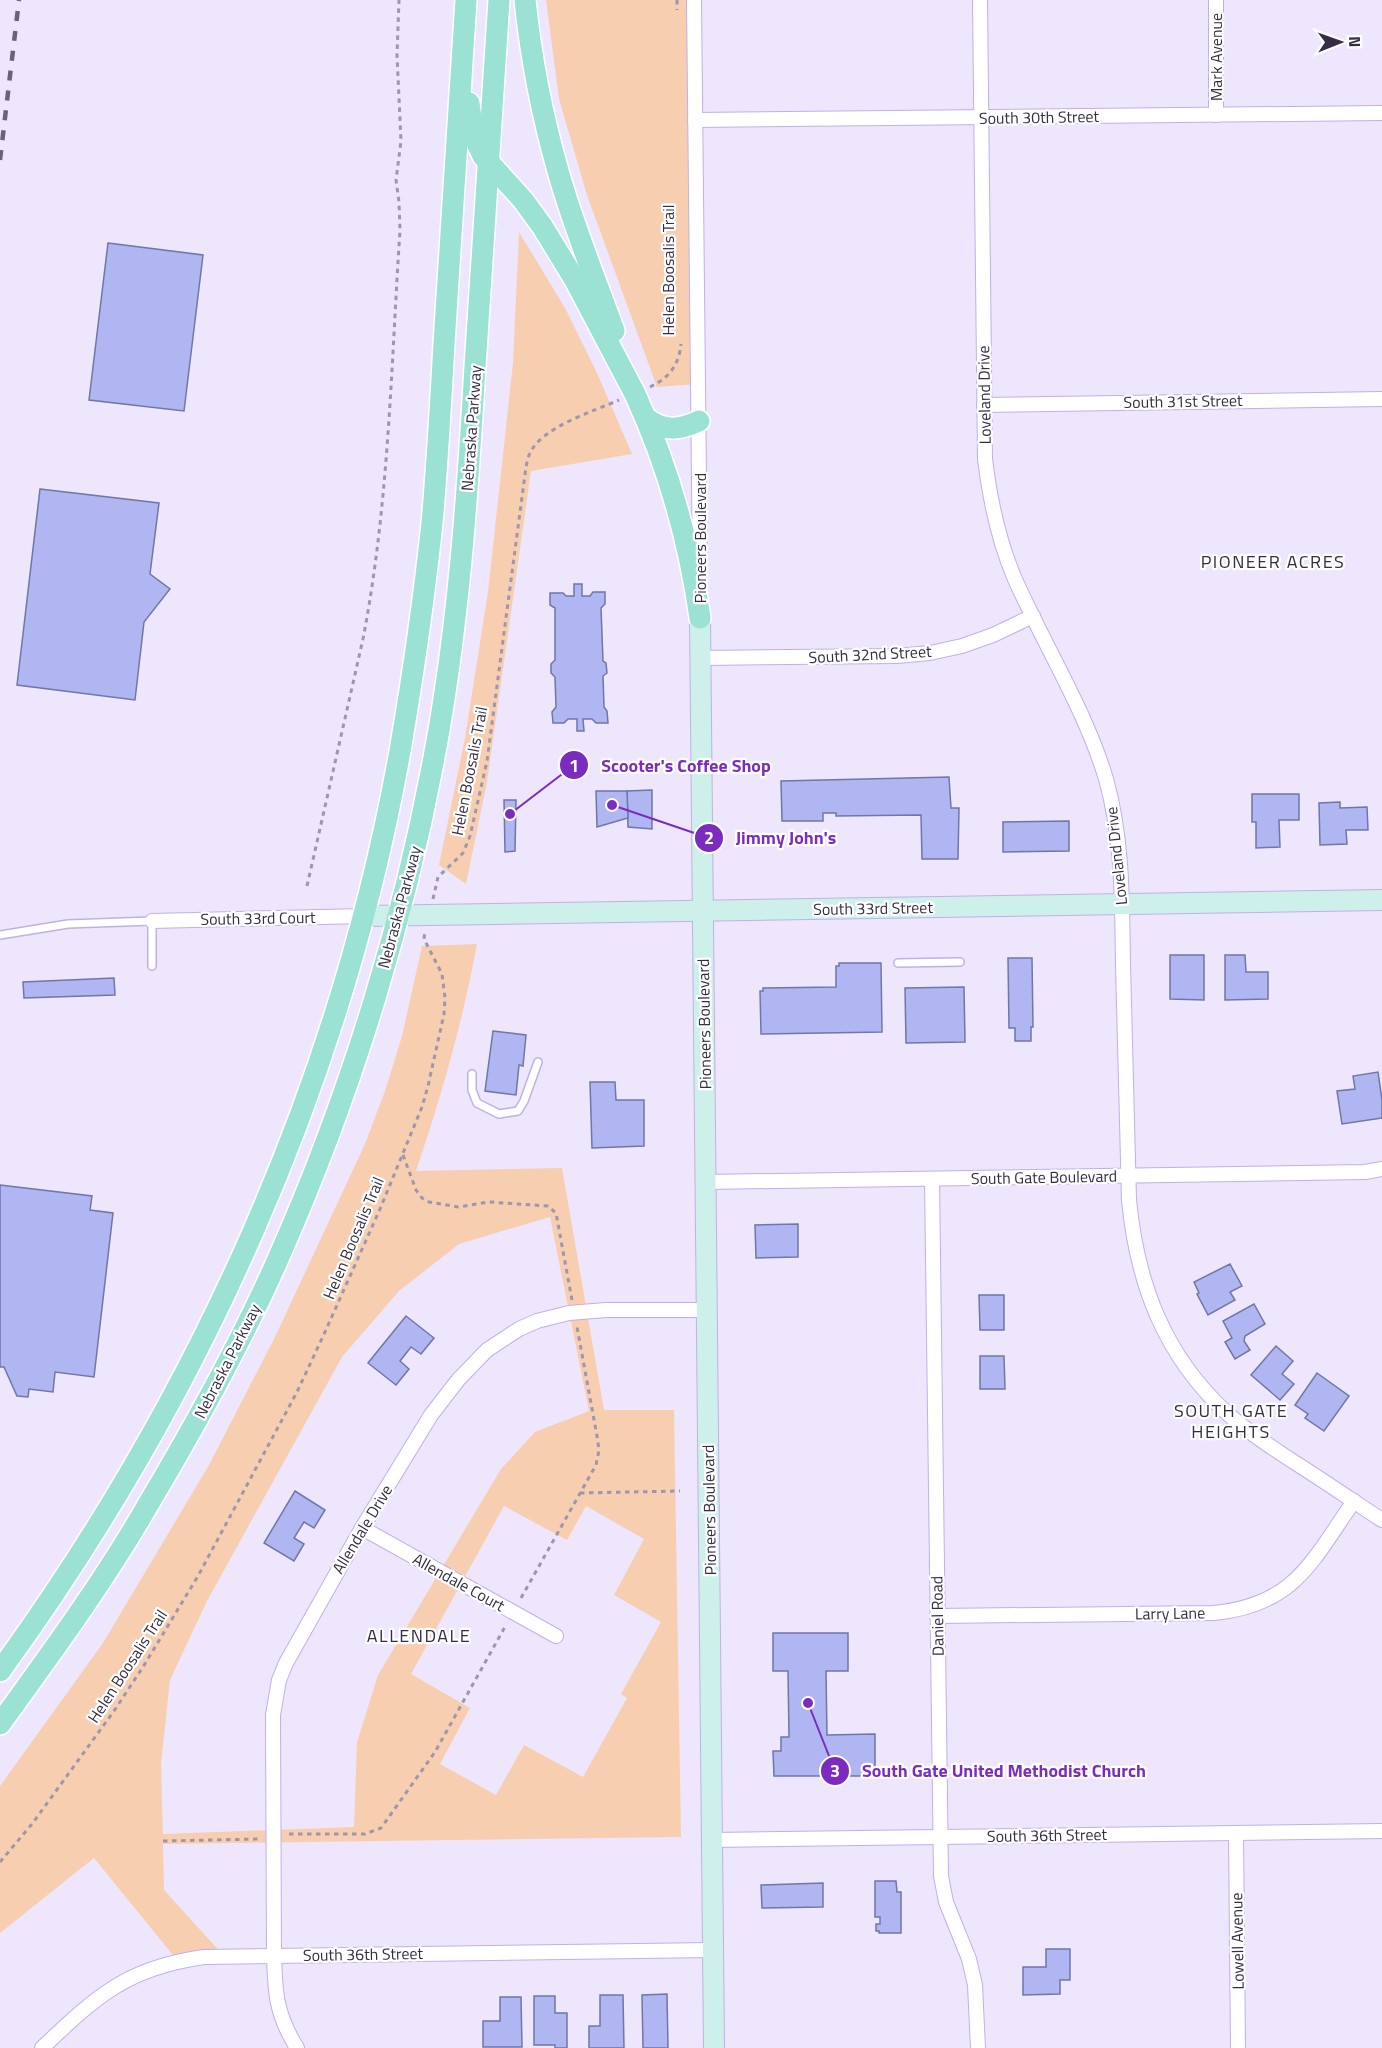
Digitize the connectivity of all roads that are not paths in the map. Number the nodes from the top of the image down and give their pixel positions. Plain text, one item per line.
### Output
1 (467, 0) edge
2 (499, 0) edge
3 (525, 0) edge
4 (694, 0) edge
5 (980, 0) edge
6 (1216, 0) edge
7 (1382, 113) edge
8 (1216, 115) junction
9 (981, 117) junction
10 (695, 120) junction
11 (488, 163) junction
12 (636, 394) junction
13 (1382, 399) edge
14 (984, 405) junction
15 (646, 418) junction
16 (699, 421) junction
17 (1033, 616) junction
18 (700, 618) junction
19 (700, 658) junction
20 (1382, 900) edge
21 (1122, 905) junction
22 (703, 910) junction
23 (399, 914) junction
24 (365, 916) junction
25 (152, 921) junction
26 (0, 935) edge
27 (960, 962) dead end
28 (898, 963) dead end
29 (152, 966) dead end
30 (538, 1062) dead end
31 (472, 1074) dead end
32 (1382, 1169) edge
33 (1129, 1176) junction
34 (932, 1179) junction
35 (706, 1182) junction
36 (707, 1310) junction
37 (1354, 1501) junction
38 (1382, 1520) edge
39 (362, 1528) junction
40 (937, 1616) junction
41 (556, 1636) dead end
42 (0, 1671) edge
43 (0, 1724) edge
44 (1382, 1831) edge
45 (1236, 1833) junction
46 (940, 1837) junction
47 (712, 1840) junction
48 (713, 1950) junction
49 (274, 1955) junction
50 (42, 2048) edge
51 (297, 2048) edge
52 (714, 2048) edge
53 (978, 2048) edge
54 (1238, 2048) edge

1 - 11 main road
1 - 24 main road, Nebraska Parkway
2 - 11 main road, Nebraska Parkway
3 - 12 main road
4 - 10 street, Pioneers Boulevard
5 - 9 street, Loveland Drive
6 - 8 street, Mark Avenue
7 - 8 street, South 30th Street
8 - 9 street, South 30th Street
9 - 10 street, South 30th Street
9 - 14 street, Loveland Drive
10 - 16 street, Pioneers Boulevard
11 - 12 main road
11 - 23 main road, Nebraska Parkway
12 - 15 main road
13 - 14 street, South 31st Street
14 - 17 street, Loveland Drive
15 - 16 main road
15 - 18 main road
16 - 18 street, Pioneers Boulevard
17 - 19 street, South 32nd Street
17 - 21 street, Loveland Drive
18 - 19 main road, Pioneers Boulevard
19 - 22 main road, Pioneers Boulevard
20 - 21 main road, South 33rd Street
21 - 22 main road, South 33rd Street
21 - 33 street, Loveland Drive
22 - 23 main road, South 33rd Street
22 - 35 main road, Pioneers Boulevard
23 - 24 main road, South 33rd Street
23 - 43 main road, Nebraska Parkway
24 - 25 street, South 33rd Court
24 - 42 main road, Nebraska Parkway
25 - 26 lane
25 - 29 lane
27 - 28 lane
30 - 31 lane
32 - 33 street, South Gate Boulevard
33 - 34 street, South Gate Boulevard
33 - 37 street, Loveland Drive
34 - 35 street, South Gate Boulevard
34 - 40 street, Daniel Road
35 - 36 main road, Pioneers Boulevard
36 - 39 street, Allendale Drive
36 - 47 main road, Pioneers Boulevard
37 - 38 street, Loveland Drive
37 - 40 street, Larry Lane
39 - 41 street, Allendale Court
39 - 49 street, Allendale Drive
40 - 46 street, Daniel Road
44 - 45 street, South 36th Street
45 - 46 street, South 36th Street
45 - 54 street, Lowell Avenue
46 - 47 street, South 36th Street
46 - 53 street, Daniel Road
47 - 48 main road, Pioneers Boulevard
48 - 49 street, South 36th Street
48 - 52 main road, Pioneers Boulevard
49 - 50 street, South 36th Street
49 - 51 street, Allendale Drive

